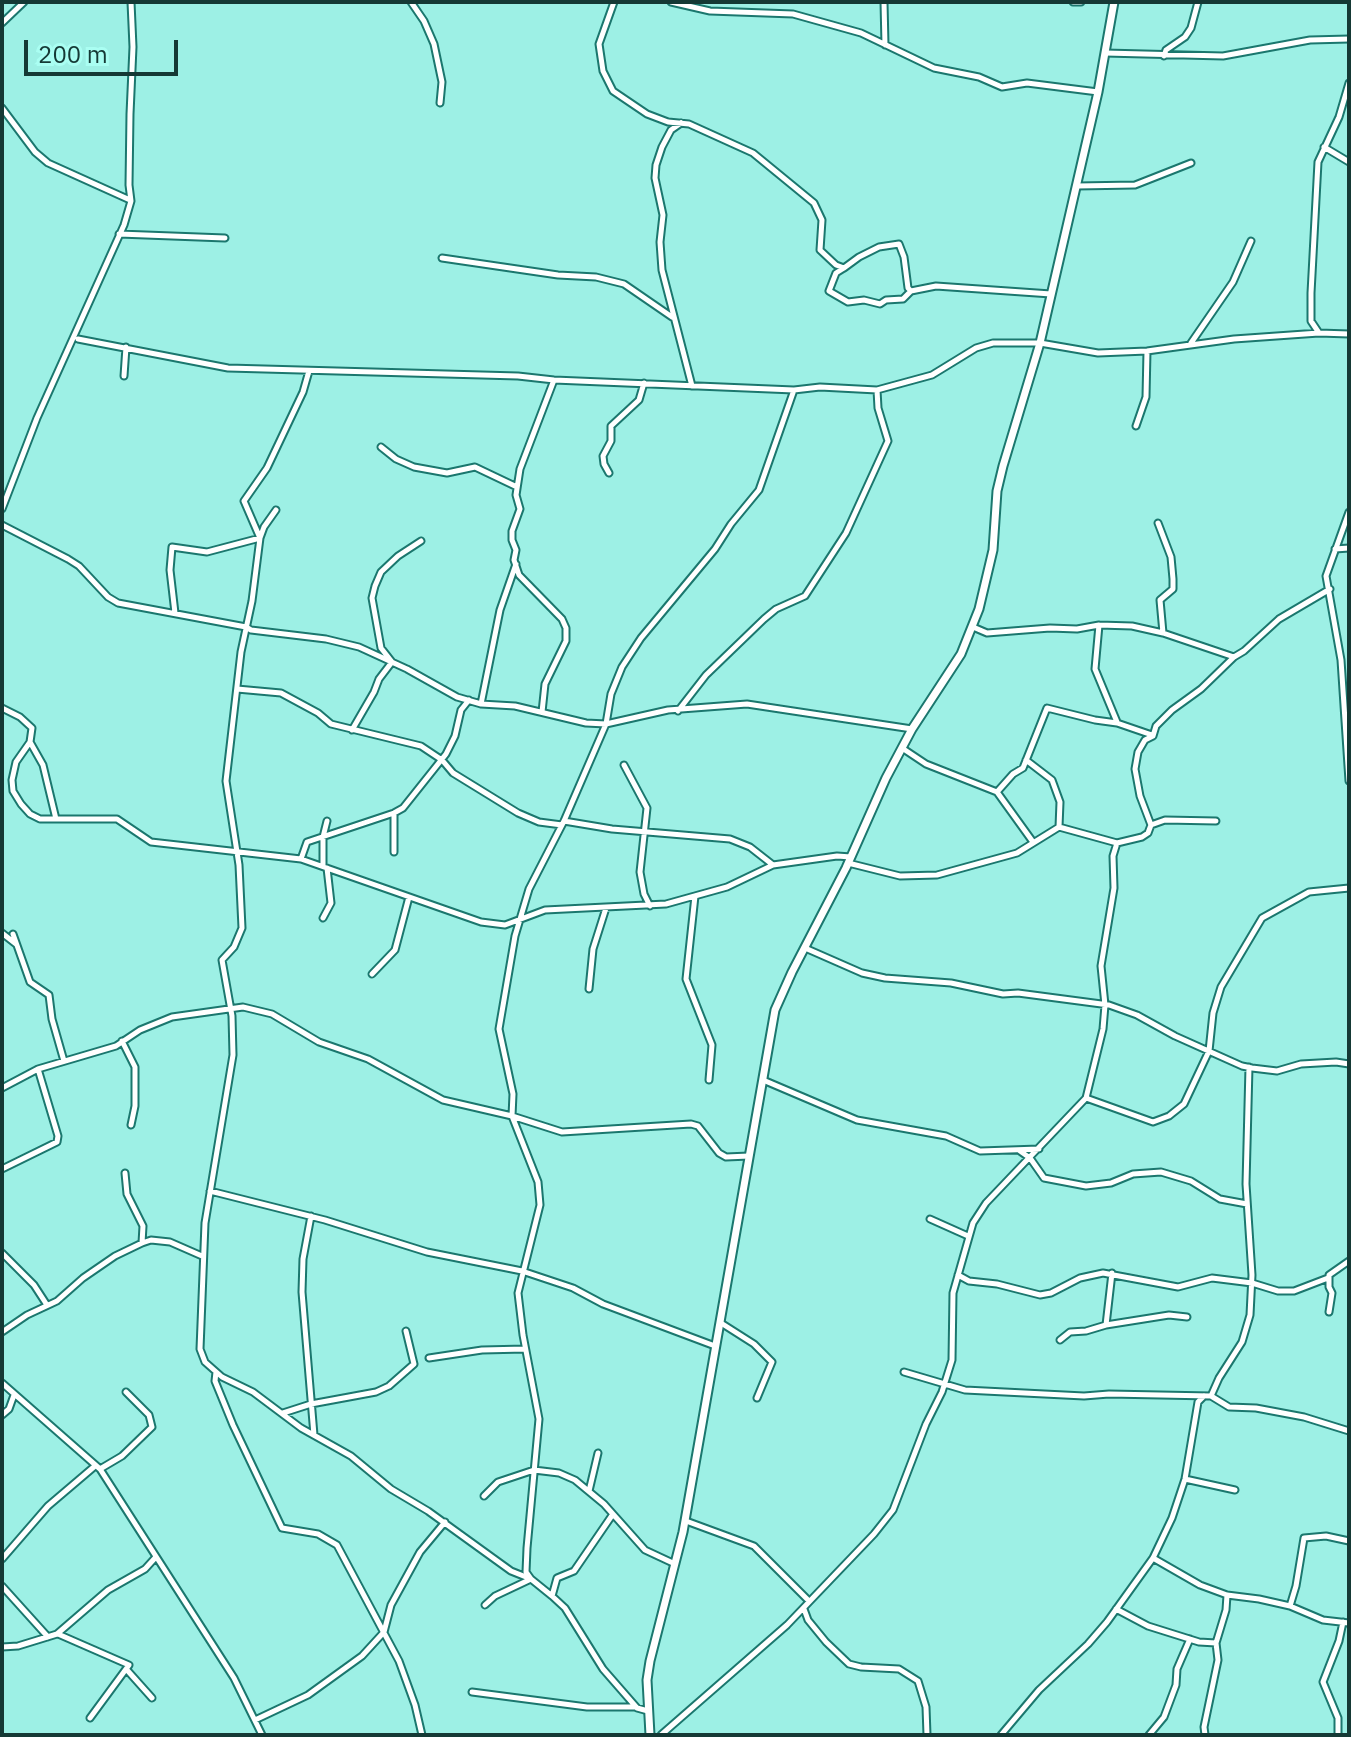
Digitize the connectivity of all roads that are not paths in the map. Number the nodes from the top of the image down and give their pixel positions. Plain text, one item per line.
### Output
1 (24, 2) edge
2 (131, 2) edge
3 (411, 2) edge
4 (614, 2) edge
5 (671, 2) edge
6 (884, 2) edge
7 (1073, 2) edge
8 (1081, 2) edge
9 (1114, 2) edge
10 (1198, 2) edge
11 (689, 5) edge
12 (2, 23) edge
13 (1349, 39) edge
14 (885, 46) junction
15 (1105, 53) junction
16 (1164, 56) junction
17 (1349, 83) edge
18 (1098, 92) junction
19 (440, 103) dead end
20 (2, 108) edge
21 (668, 122) junction
22 (682, 123) junction
23 (675, 126) junction
24 (1324, 147) junction
25 (1349, 162) edge
26 (1191, 163) dead end
27 (1075, 186) junction
28 (131, 201) junction
29 (119, 234) junction
30 (225, 238) dead end
31 (1251, 241) dead end
32 (442, 258) dead end
33 (844, 268) junction
34 (908, 291) junction
35 (1051, 294) junction
36 (673, 318) junction
37 (79, 329) junction
38 (1319, 333) junction
39 (1349, 334) edge
40 (78, 339) junction
41 (1040, 343) junction
42 (1191, 344) junction
43 (69, 346) junction
44 (126, 347) junction
45 (1147, 351) junction
46 (309, 371) junction
47 (124, 376) dead end
48 (554, 380) junction
49 (644, 383) junction
50 (692, 386) junction
51 (794, 390) junction
52 (877, 390) junction
53 (1136, 426) dead end
54 (381, 447) dead end
55 (609, 473) dead end
56 (517, 487) junction
57 (5, 490) edge
58 (2, 509) edge
59 (276, 510) dead end
60 (1349, 512) edge
61 (1158, 523) dead end
62 (2, 525) edge
63 (260, 538) junction
64 (421, 541) dead end
65 (1349, 548) edge
66 (1335, 549) junction
67 (516, 574) junction
68 (1330, 589) junction
69 (175, 613) junction
70 (1099, 625) junction
71 (246, 627) junction
72 (973, 627) junction
73 (1163, 633) junction
74 (1234, 657) junction
75 (392, 662) junction
76 (237, 689) junction
77 (469, 700) junction
78 (481, 704) junction
79 (2, 708) edge
80 (678, 711) junction
81 (542, 712) junction
82 (1117, 723) junction
83 (606, 724) junction
84 (912, 729) junction
85 (352, 730) junction
86 (1153, 736) junction
87 (30, 742) junction
88 (1348, 745) edge
89 (902, 748) junction
90 (442, 760) junction
91 (1026, 760) junction
92 (624, 765) dead end
93 (1349, 781) edge
94 (997, 792) junction
95 (394, 813) junction
96 (56, 819) junction
97 (327, 821) dead end
98 (1216, 821) dead end
99 (563, 823) junction
100 (1151, 825) junction
101 (1059, 827) junction
102 (644, 830) junction
103 (323, 837) junction
104 (1033, 842) junction
105 (1117, 843) junction
106 (237, 851) junction
107 (394, 852) dead end
108 (301, 859) junction
109 (849, 860) junction
110 (773, 865) junction
111 (325, 867) junction
112 (1349, 888) edge
113 (695, 896) junction
114 (409, 897) junction
115 (650, 906) junction
116 (606, 908) junction
117 (323, 918) dead end
118 (522, 918) junction
119 (2, 933) edge
120 (13, 934) dead end
121 (16, 945) junction
122 (805, 948) junction
123 (372, 974) dead end
124 (589, 989) dead end
125 (1105, 1005) junction
126 (231, 1009) junction
127 (122, 1041) junction
128 (1209, 1051) junction
129 (64, 1061) junction
130 (1349, 1064) edge
131 (1246, 1068) junction
132 (38, 1069) junction
133 (709, 1080) dead end
134 (763, 1080) junction
135 (2, 1088) edge
136 (1086, 1098) junction
137 (512, 1116) junction
138 (131, 1125) dead end
139 (1039, 1149) junction
140 (1020, 1151) junction
141 (750, 1156) junction
142 (1030, 1158) junction
143 (2, 1169) edge
144 (125, 1173) dead end
145 (210, 1191) junction
146 (1247, 1204) junction
147 (311, 1216) junction
148 (930, 1219) dead end
149 (968, 1236) junction
150 (203, 1242) junction
151 (142, 1243) junction
152 (186, 1247) junction
153 (2, 1253) edge
154 (202, 1256) junction
155 (1349, 1261) edge
156 (522, 1271) junction
157 (1112, 1273) junction
158 (958, 1275) junction
159 (1328, 1278) junction
160 (1252, 1283) junction
161 (47, 1305) junction
162 (1329, 1312) dead end
163 (1187, 1317) dead end
164 (721, 1323) junction
165 (1106, 1325) junction
166 (406, 1331) dead end
167 (2, 1332) edge
168 (1060, 1340) dead end
169 (715, 1346) junction
170 (525, 1349) junction
171 (429, 1358) dead end
172 (216, 1371) junction
173 (904, 1372) dead end
174 (2, 1383) edge
175 (944, 1386) junction
176 (126, 1392) dead end
177 (14, 1395) junction
178 (1193, 1395) junction
179 (1208, 1396) junction
180 (757, 1398) dead end
181 (1198, 1402) junction
182 (311, 1404) junction
183 (282, 1413) junction
184 (2, 1415) edge
185 (1349, 1431) edge
186 (314, 1435) junction
187 (598, 1453) dead end
188 (97, 1467) junction
189 (534, 1470) junction
190 (1185, 1479) junction
191 (1235, 1490) dead end
192 (589, 1491) junction
193 (484, 1496) dead end
194 (613, 1514) junction
195 (685, 1520) junction
196 (445, 1522) junction
197 (1349, 1541) edge
198 (155, 1558) junction
199 (1153, 1558) junction
200 (2, 1559) edge
201 (675, 1564) junction
202 (531, 1579) junction
203 (2, 1586) edge
204 (1227, 1595) junction
205 (552, 1596) junction
206 (809, 1601) junction
207 (485, 1605) dead end
208 (1290, 1606) junction
209 (804, 1609) junction
210 (1116, 1609) junction
211 (1346, 1622) edge
212 (384, 1632) junction
213 (57, 1634) junction
214 (48, 1637) junction
215 (1190, 1639) junction
216 (1216, 1643) junction
217 (2, 1647) edge
218 (127, 1670) junction
219 (472, 1692) dead end
220 (152, 1698) dead end
221 (637, 1708) junction
222 (648, 1711) junction
223 (90, 1718) dead end
224 (255, 1720) junction
225 (262, 1735) edge
226 (422, 1735) edge
227 (650, 1735) edge
228 (661, 1735) edge
229 (927, 1735) edge
230 (1001, 1735) edge
231 (1149, 1735) edge
232 (1205, 1735) edge
233 (1338, 1735) edge

1 - 12 street
2 - 28 street
3 - 19 street
4 - 21 street
5 - 11 street
6 - 14 street
7 - 8 street
9 - 15 street
10 - 16 street
11 - 14 street
13 - 16 street
14 - 18 street
15 - 16 street
15 - 18 street
17 - 24 street
18 - 27 street
20 - 28 street
21 - 22 street
21 - 23 street
22 - 23 street
22 - 33 street
23 - 36 street
24 - 25 street
24 - 38 street
26 - 27 street
27 - 35 street
28 - 29 street
29 - 30 street
29 - 37 street
31 - 42 street
32 - 36 street
33 - 34 street
33 - 34 street
34 - 35 street
35 - 41 street
36 - 50 street
37 - 40 street
37 - 43 street
38 - 39 street
38 - 42 street
40 - 43 street
40 - 44 street
41 - 45 street
41 - 52 street
41 - 72 street
42 - 45 street
43 - 57 street
44 - 46 street
44 - 47 street
45 - 53 street
46 - 48 street
46 - 63 street
48 - 49 street
48 - 56 street
49 - 50 street
49 - 55 street
50 - 51 street
51 - 52 street
51 - 83 street
52 - 80 street
54 - 56 street
56 - 67 street
57 - 58 street
59 - 63 street
60 - 66 street
61 - 73 street
62 - 69 street
63 - 69 street
63 - 71 street
64 - 75 street
65 - 66 street
66 - 68 street
67 - 78 street
67 - 81 street
68 - 74 street
68 - 88 street
69 - 71 street
70 - 72 street
70 - 73 street
70 - 82 street
71 - 75 street
71 - 76 street
72 - 84 street
73 - 74 street
74 - 86 street
75 - 77 street
75 - 85 street
76 - 85 street
76 - 106 street
77 - 78 street
77 - 90 street
78 - 81 street
79 - 87 street
80 - 83 street
80 - 84 street
81 - 83 street
82 - 86 street
82 - 91 street
83 - 99 street
84 - 89 street
85 - 90 street
86 - 100 street
87 - 96 street
87 - 96 street
88 - 93 street
89 - 94 street
89 - 109 street
90 - 95 street
90 - 99 street
91 - 94 street
91 - 101 street
92 - 102 street
94 - 104 street
95 - 103 street
95 - 107 street
96 - 106 street
97 - 103 street
98 - 100 street
99 - 102 street
99 - 118 street
100 - 105 street
101 - 104 street
101 - 105 street
102 - 110 street
102 - 115 street
103 - 108 street
103 - 111 street
104 - 109 street
105 - 125 street
106 - 108 street
106 - 126 street
108 - 111 street
109 - 110 street
109 - 122 street
110 - 113 street
111 - 114 street
111 - 117 street
112 - 128 street
113 - 115 street
113 - 133 street
114 - 118 street
114 - 123 street
115 - 116 street
116 - 118 street
116 - 124 street
118 - 137 street
119 - 121 street
120 - 121 street
121 - 129 street
122 - 125 street
122 - 134 street
125 - 128 street
125 - 136 street
126 - 127 street
126 - 137 street
126 - 145 street
127 - 129 street
127 - 138 street
128 - 131 street
128 - 136 street
129 - 132 street
130 - 131 street
131 - 146 street
132 - 135 street
132 - 143 street
134 - 140 street
134 - 141 street
136 - 139 street
137 - 141 street
137 - 156 street
139 - 140 street
139 - 142 street
140 - 142 street
141 - 164 street
142 - 146 street
142 - 149 street
144 - 151 street
145 - 147 street
145 - 150 street
146 - 160 street
147 - 156 street
147 - 182 street
148 - 149 street
149 - 158 street
150 - 152 street
150 - 154 street
151 - 152 street
151 - 161 street
152 - 154 street
153 - 161 street
154 - 172 street
155 - 159 street
156 - 169 street
156 - 170 street
157 - 158 street
157 - 160 street
157 - 165 street
158 - 175 street
159 - 160 street
159 - 162 street
160 - 179 street
161 - 167 street
163 - 165 street
164 - 169 street
164 - 180 street
165 - 168 street
166 - 182 street
169 - 195 street
170 - 171 street
170 - 189 street
172 - 183 street
172 - 212 street
173 - 175 street
174 - 177 street
175 - 178 street
175 - 206 street
176 - 188 street
177 - 184 street
177 - 188 street
178 - 179 street
178 - 181 street
179 - 181 street
179 - 185 street
181 - 190 street
182 - 183 street
182 - 186 street
183 - 186 street
186 - 196 street
187 - 192 street
188 - 198 street
188 - 200 street
189 - 192 street
189 - 193 street
189 - 202 street
190 - 191 street
190 - 199 street
192 - 194 street
194 - 201 street
194 - 205 street
195 - 201 street
195 - 206 street
196 - 202 street
196 - 212 street
197 - 208 street
198 - 213 street
198 - 224 street
199 - 204 street
199 - 210 street
201 - 222 street
202 - 205 street
202 - 207 street
203 - 214 street
204 - 208 street
204 - 216 street
205 - 221 street
206 - 209 street
208 - 211 street
209 - 228 street
209 - 229 street
210 - 215 street
210 - 230 street
211 - 233 street
212 - 224 street
212 - 226 street
213 - 214 street
213 - 218 street
214 - 217 street
215 - 216 street
215 - 231 street
216 - 232 street
218 - 220 street
218 - 223 street
219 - 221 street
221 - 222 street
222 - 227 street
224 - 225 street

